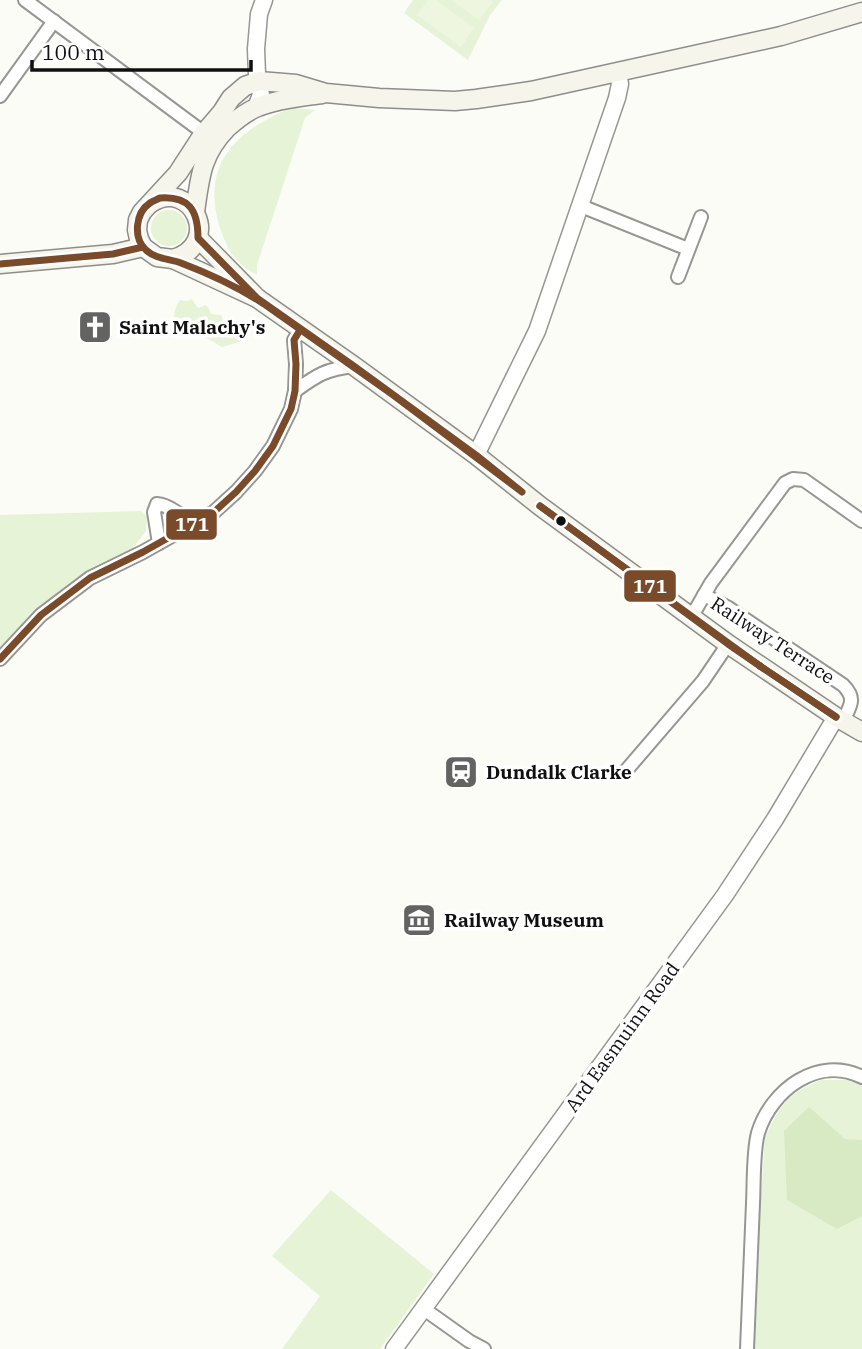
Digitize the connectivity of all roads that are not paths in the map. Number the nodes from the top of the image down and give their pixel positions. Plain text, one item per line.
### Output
1 (25, 0) edge
2 (264, 0) edge
3 (862, 12) edge
4 (54, 21) junction
5 (618, 72) junction
6 (259, 81) junction
7 (326, 93) junction
8 (0, 96) edge
9 (256, 107) junction
10 (204, 133) junction
11 (148, 205) junction
12 (581, 206) junction
13 (195, 212) junction
14 (701, 217) dead end
15 (198, 238) junction
16 (144, 247) junction
17 (688, 249) junction
18 (173, 259) junction
19 (0, 264) edge
20 (678, 277) dead end
21 (257, 298) junction
22 (300, 330) junction
23 (354, 366) junction
24 (295, 391) junction
25 (475, 455) junction
26 (205, 516) junction
27 (862, 521) edge
28 (159, 543) junction
29 (704, 595) junction
30 (690, 615) junction
31 (728, 644) junction
32 (0, 659) edge
33 (839, 719) junction
34 (862, 732) edge
35 (624, 773) dead end
36 (862, 1077) edge
37 (424, 1309) junction
38 (394, 1349) edge
39 (484, 1349) edge
40 (747, 1349) edge

1 - 4 street
2 - 6 street
3 - 5 main road
4 - 8 street
4 - 10 street
5 - 7 main road
5 - 12 street
6 - 7 main road
6 - 9 street
6 - 10 main road
7 - 9 main road
9 - 13 main road
10 - 11 main road
11 - 13 main road
11 - 16 main road
12 - 17 street
12 - 25 street
13 - 15 main road
14 - 17 street
15 - 18 main road
15 - 21 main road
16 - 18 main road
16 - 19 main road
17 - 20 street
18 - 21 main road
21 - 22 main road
22 - 23 main road
22 - 24 street
23 - 24 street
23 - 25 main road
24 - 26 street
25 - 30 main road
26 - 28 street
26 - 28 street
27 - 29 street
28 - 32 street
29 - 30 street
29 - 33 street, Railway Terrace
30 - 31 main road
31 - 33 main road
31 - 35 street
33 - 34 main road
33 - 37 street, Ard Easmuinn Road
36 - 40 street
37 - 38 street, Ard Easmuinn Road
37 - 39 street

